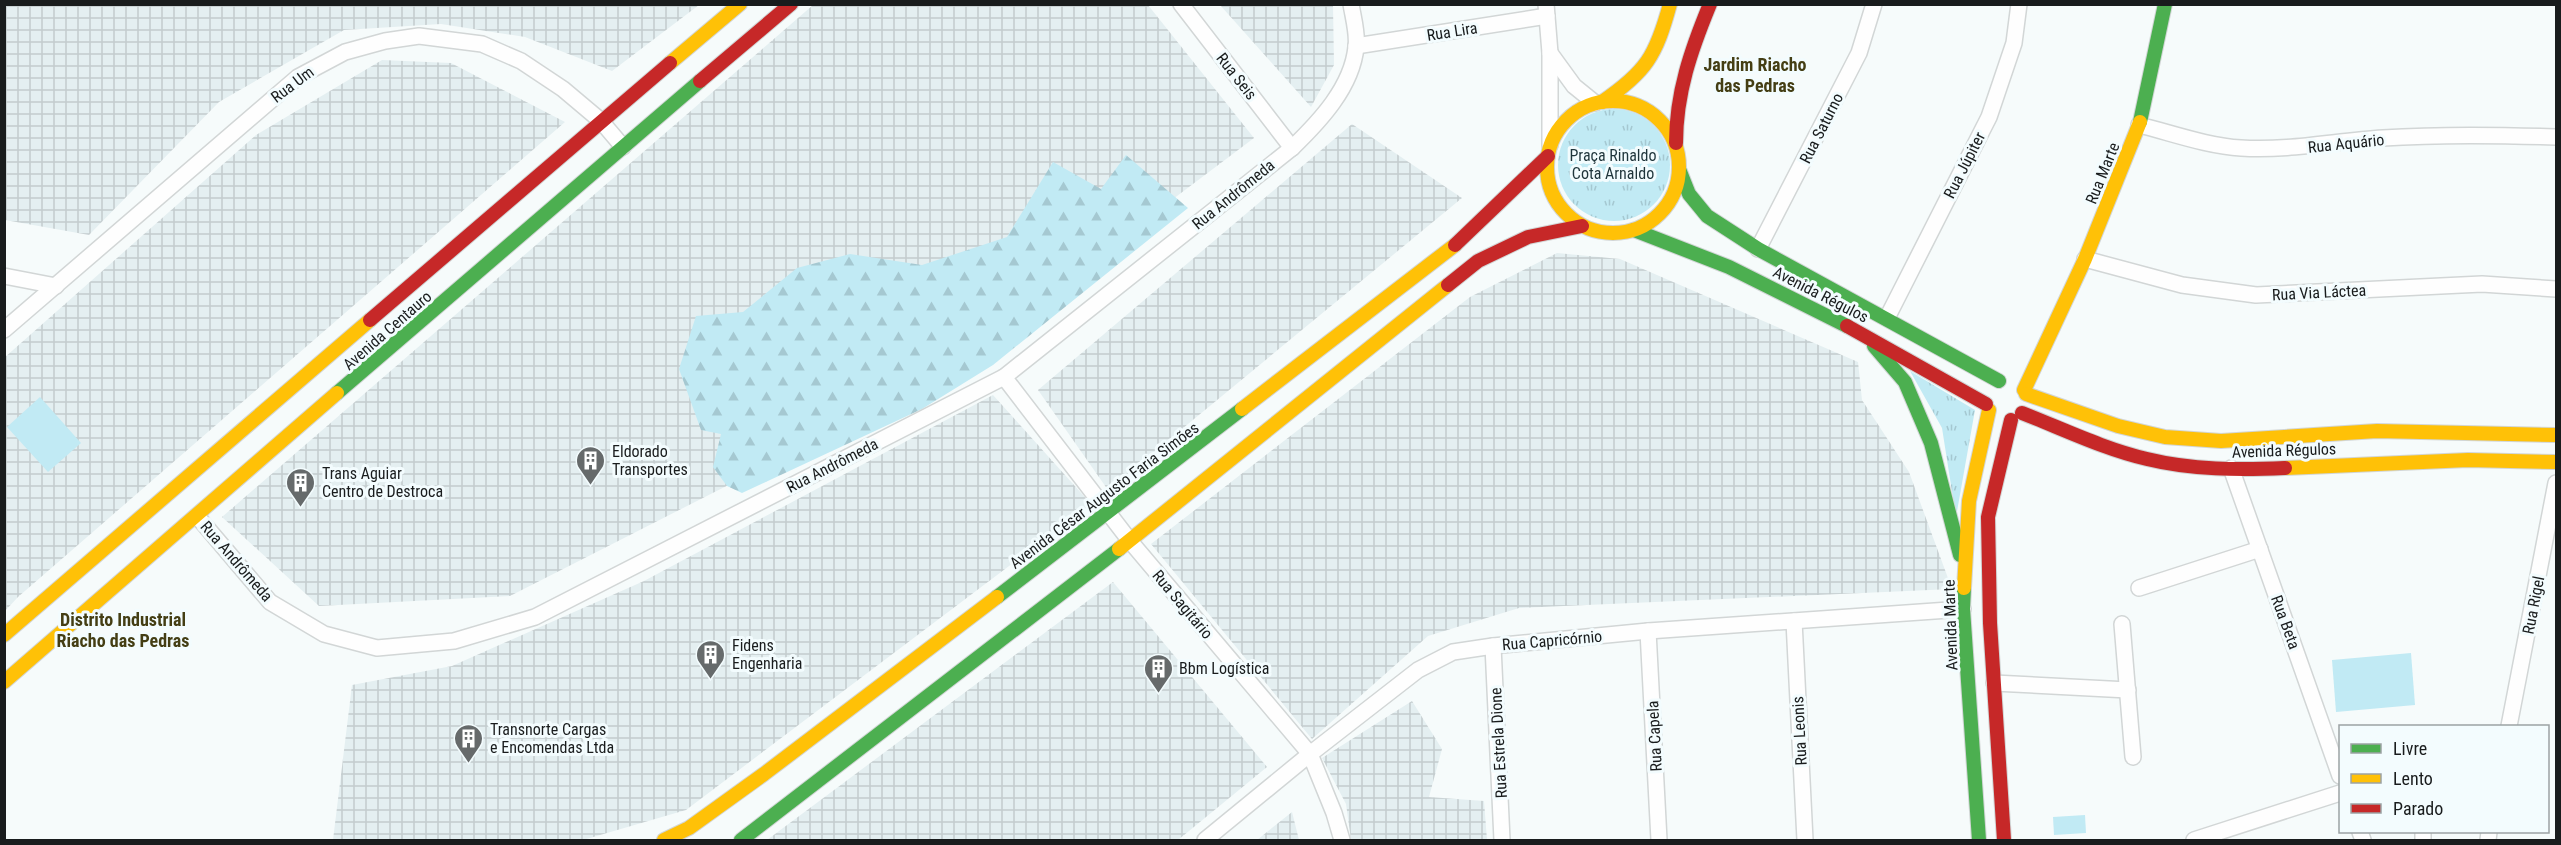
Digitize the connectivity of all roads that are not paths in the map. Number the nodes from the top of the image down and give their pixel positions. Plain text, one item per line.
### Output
1 (740, 4) edge
2 (767, 4) edge
3 (791, 4) edge
4 (1182, 4) edge
5 (1351, 4) edge
6 (1670, 4) edge
7 (1710, 4) edge
8 (1874, 4) edge
9 (2019, 4) edge
10 (2165, 4) edge
11 (1546, 10) edge
12 (777, 17) junction
13 (1356, 46) junction
14 (1550, 53) junction
15 (1599, 103) junction
16 (601, 122) junction
17 (2139, 125) junction
18 (2556, 138) edge
19 (1676, 146) junction
20 (623, 147) junction
21 (1292, 147) junction
22 (1549, 150) junction
23 (1679, 169) junction
24 (1582, 226) junction
25 (1634, 230) junction
26 (1758, 249) junction
27 (2085, 259) junction
28 (4, 276) edge
29 (56, 286) junction
30 (2556, 289) edge
31 (1887, 318) junction
32 (4, 330) edge
33 (1864, 334) junction
34 (1004, 376) junction
35 (2016, 387) junction
36 (1987, 407) junction
37 (2016, 417) junction
38 (2556, 435) edge
39 (2556, 462) edge
40 (2231, 468) junction
41 (2556, 483) edge
42 (1108, 513) junction
43 (197, 516) junction
44 (1130, 542) junction
45 (2260, 549) junction
46 (1965, 574) junction
47 (2139, 588) dead end
48 (1963, 609) junction
49 (1794, 621) junction
50 (2122, 624) dead end
51 (1648, 631) junction
52 (4, 635) edge
53 (1493, 646) junction
54 (4, 682) edge
55 (1994, 683) junction
56 (1969, 685) junction
57 (2128, 690) junction
58 (2509, 725) edge
59 (1310, 754) junction
60 (2133, 757) dead end
61 (2339, 773) edge
62 (2339, 793) edge
63 (664, 840) edge
64 (741, 840) edge
65 (1205, 840) edge
66 (1342, 840) edge
67 (1503, 840) edge
68 (1659, 840) edge
69 (1805, 840) edge
70 (1979, 840) edge
71 (2004, 840) edge
72 (2194, 840) edge

1 - 16 street, Avenida Centauro
2 - 12 street
3 - 12 street, Avenida Centauro
4 - 21 street, Rua Seis
5 - 13 street, Rua Andrômeda
6 - 15 street
7 - 19 street
8 - 26 street, Rua Saturno
9 - 31 street, Rua Júpiter
10 - 17 street, Rua Marte
11 - 13 street, Rua Lira
11 - 14 street
12 - 20 street, Avenida Centauro
13 - 21 street, Rua Andrômeda
14 - 15 street
14 - 22 street
15 - 19 street
15 - 22 street
16 - 20 street, Rua Um
16 - 29 street, Rua Um
16 - 52 street, Avenida Centauro
17 - 18 street, Rua Aquário
17 - 27 street, Rua Marte
19 - 23 street
20 - 43 street, Avenida Centauro
21 - 34 street, Rua Andrômeda
22 - 24 street
22 - 42 street, Avenida César Augusto Faria Simões
23 - 25 street
23 - 26 street, Avenida Régulos
24 - 25 street
24 - 44 street
25 - 33 street, Avenida Régulos
26 - 31 street, Avenida Régulos
27 - 30 street, Rua Via Láctea
27 - 35 street, Rua Marte
28 - 29 street
29 - 32 street, Rua Um
31 - 35 street, Avenida Régulos
33 - 36 street, Avenida Régulos
33 - 46 street
34 - 42 street, Rua Sagitário
34 - 43 street, Rua Andrômeda
35 - 36 street
35 - 37 street
35 - 38 street, Avenida Régulos
36 - 37 street
36 - 46 street, Avenida Marte
37 - 40 street, Avenida Régulos
37 - 55 street
39 - 40 street, Avenida Régulos
40 - 45 street, Rua Beta
41 - 58 street, Rua Rigel
42 - 44 street, Rua Sagitário
42 - 63 street, Avenida César Augusto Faria Simões
43 - 54 street, Avenida Centauro
44 - 59 street, Rua Sagitário
44 - 64 street
45 - 47 street
45 - 61 street, Rua Beta
46 - 48 street, Avenida Marte
48 - 49 street, Rua Capricórnio
48 - 56 street, Avenida Marte
49 - 51 street, Rua Capricórnio
49 - 69 street, Rua Leonis
50 - 57 street
51 - 53 street, Rua Capricórnio
51 - 68 street, Rua Capela
53 - 59 street, Rua Capricórnio
53 - 67 street, Rua Estrela Dione
55 - 56 street
55 - 57 street
55 - 71 street
56 - 70 street, Avenida Marte
57 - 60 street
59 - 65 street, Rua Capricórnio
59 - 66 street, Rua Sagitário
62 - 72 street

